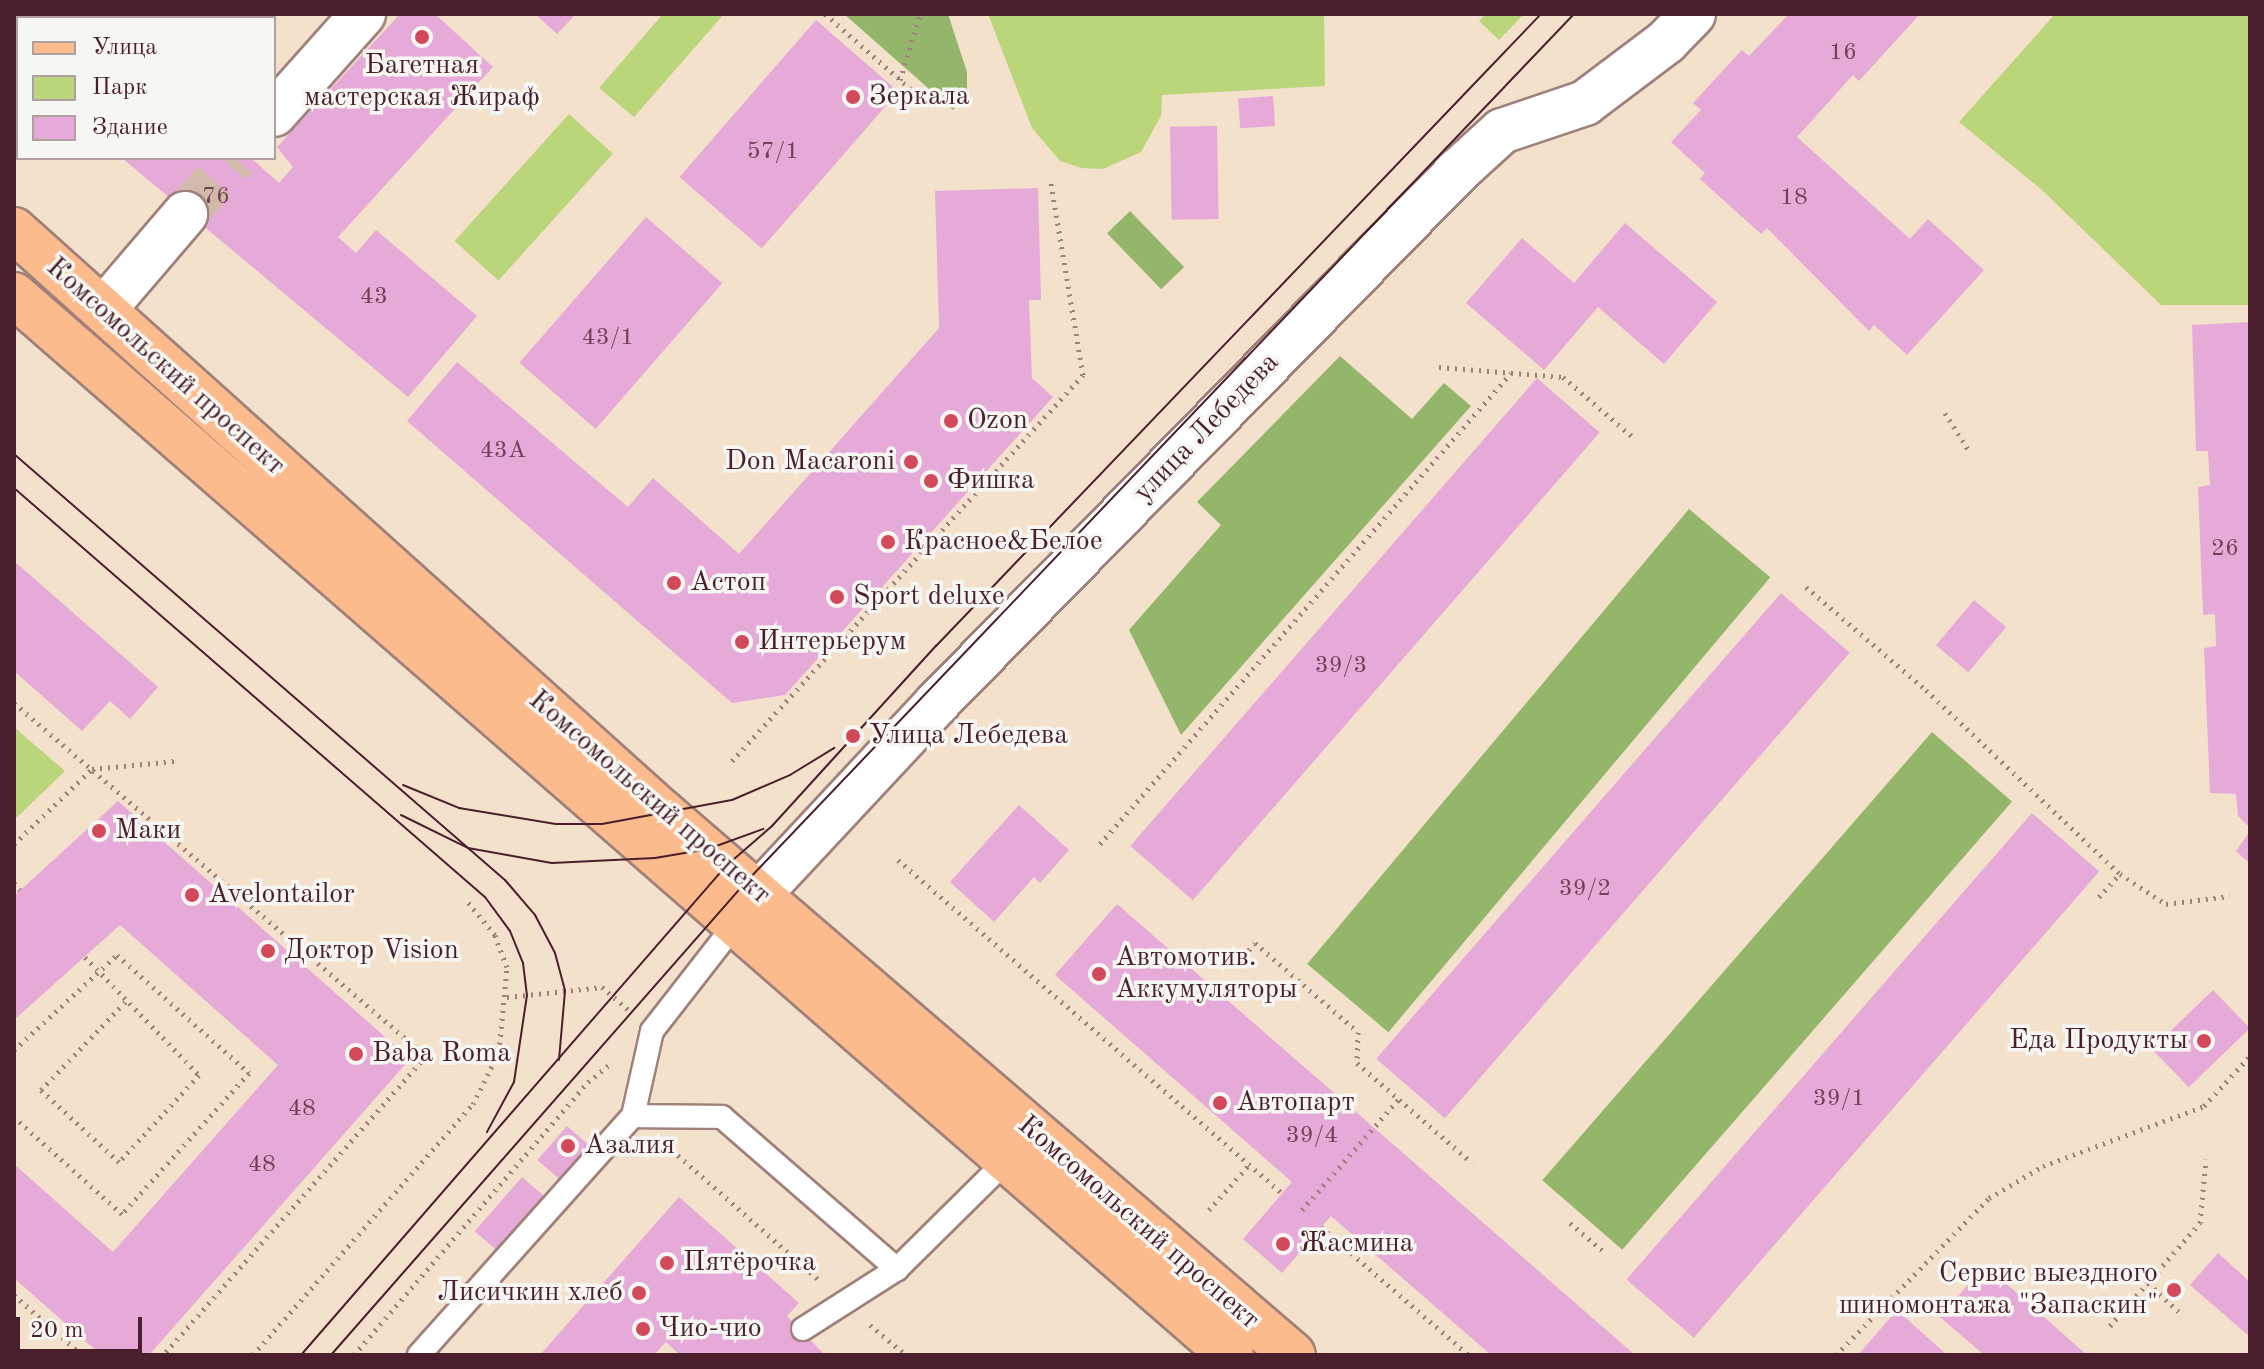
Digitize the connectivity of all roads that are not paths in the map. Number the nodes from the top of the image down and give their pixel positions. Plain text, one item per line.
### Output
1 (363, 14) edge
2 (1693, 14) edge
3 (276, 112) edge
4 (185, 214) tunnel mouth
5 (14, 230) edge
6 (14, 295) edge
7 (104, 309) junction
8 (746, 910) junction
9 (633, 1116) junction
10 (1006, 1161) junction
11 (897, 1269) junction
12 (803, 1329) dead end
13 (419, 1355) edge
14 (1231, 1355) edge
15 (1293, 1355) edge

1 - 3 street
2 - 8 street, улица Лебедева
4 - 7 street
5 - 7 main road, Комсомольский проспект
6 - 8 main road, Комсомольский проспект
7 - 8 main road, Комсомольский проспект
8 - 9 lane
8 - 10 main road, Комсомольский проспект
8 - 15 main road, Комсомольский проспект
9 - 11 lane
9 - 13 lane
10 - 11 lane
10 - 14 main road, Комсомольский проспект
11 - 12 lane

